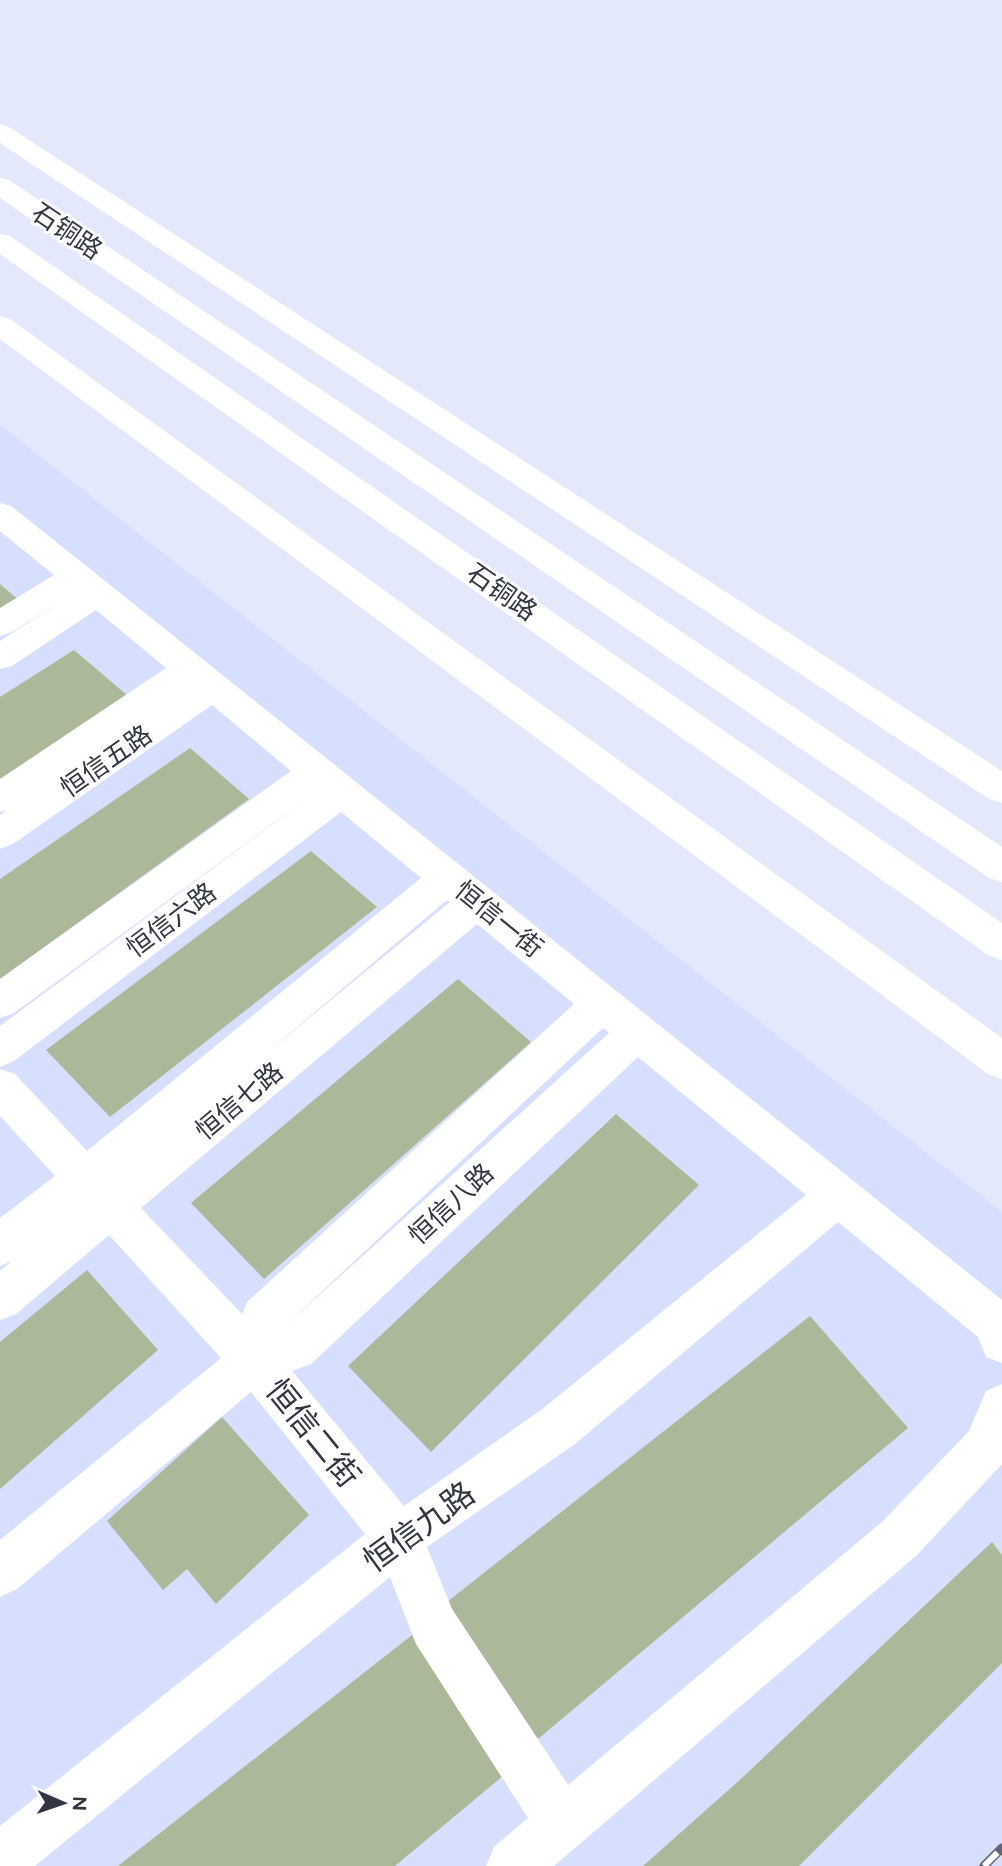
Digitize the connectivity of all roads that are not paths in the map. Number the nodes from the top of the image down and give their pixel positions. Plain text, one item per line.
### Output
1 (0, 132) edge
2 (0, 186) edge
3 (0, 242) edge
4 (0, 325) edge
5 (0, 514) edge
6 (87, 585) junction
7 (0, 624) edge
8 (0, 657) edge
9 (202, 678) junction
10 (329, 781) junction
11 (1002, 789) edge
12 (0, 798) edge
13 (0, 834) edge
14 (1002, 867) edge
15 (462, 890) junction
16 (1002, 944) edge
17 (0, 1001) edge
18 (602, 1003) junction
19 (638, 1032) junction
20 (0, 1049) edge
21 (1002, 1061) edge
22 (0, 1087) edge
23 (99, 1192) junction
24 (838, 1195) junction
25 (0, 1245) edge
26 (0, 1298) edge
27 (1000, 1333) edge
28 (254, 1360) junction
29 (1002, 1406) edge
30 (399, 1538) junction
31 (0, 1572) edge
32 (563, 1824) junction
33 (0, 1860) edge
34 (513, 1866) edge

1 - 11 main road
2 - 14 main road, 石铜路
3 - 16 main road, 石铜路
4 - 21 main road
5 - 6 main road, 恒信一街
6 - 7 main road
6 - 8 main road
6 - 9 main road, 恒信一街
9 - 10 main road, 恒信一街
9 - 12 main road, 恒信五路
9 - 13 main road, 恒信五路
10 - 15 main road, 恒信一街
10 - 17 main road, 恒信六路
10 - 20 main road, 恒信六路
15 - 18 main road, 恒信一街
15 - 23 main road, 恒信七路
18 - 19 main road, 恒信一街
18 - 28 main road, 恒信八路
19 - 24 main road, 恒信一街
19 - 28 main road, 恒信八路
22 - 23 main road, 恒信二街
23 - 25 main road, 恒信七路
23 - 26 main road, 恒信七路
23 - 28 main road, 恒信二街
24 - 27 main road, 恒信一街
24 - 30 main road, 恒信九路
28 - 30 main road, 恒信二街
28 - 31 main road, 恒信八路
29 - 32 main road
30 - 32 main road, 恒信二街
30 - 33 main road, 恒信九路
32 - 34 main road

